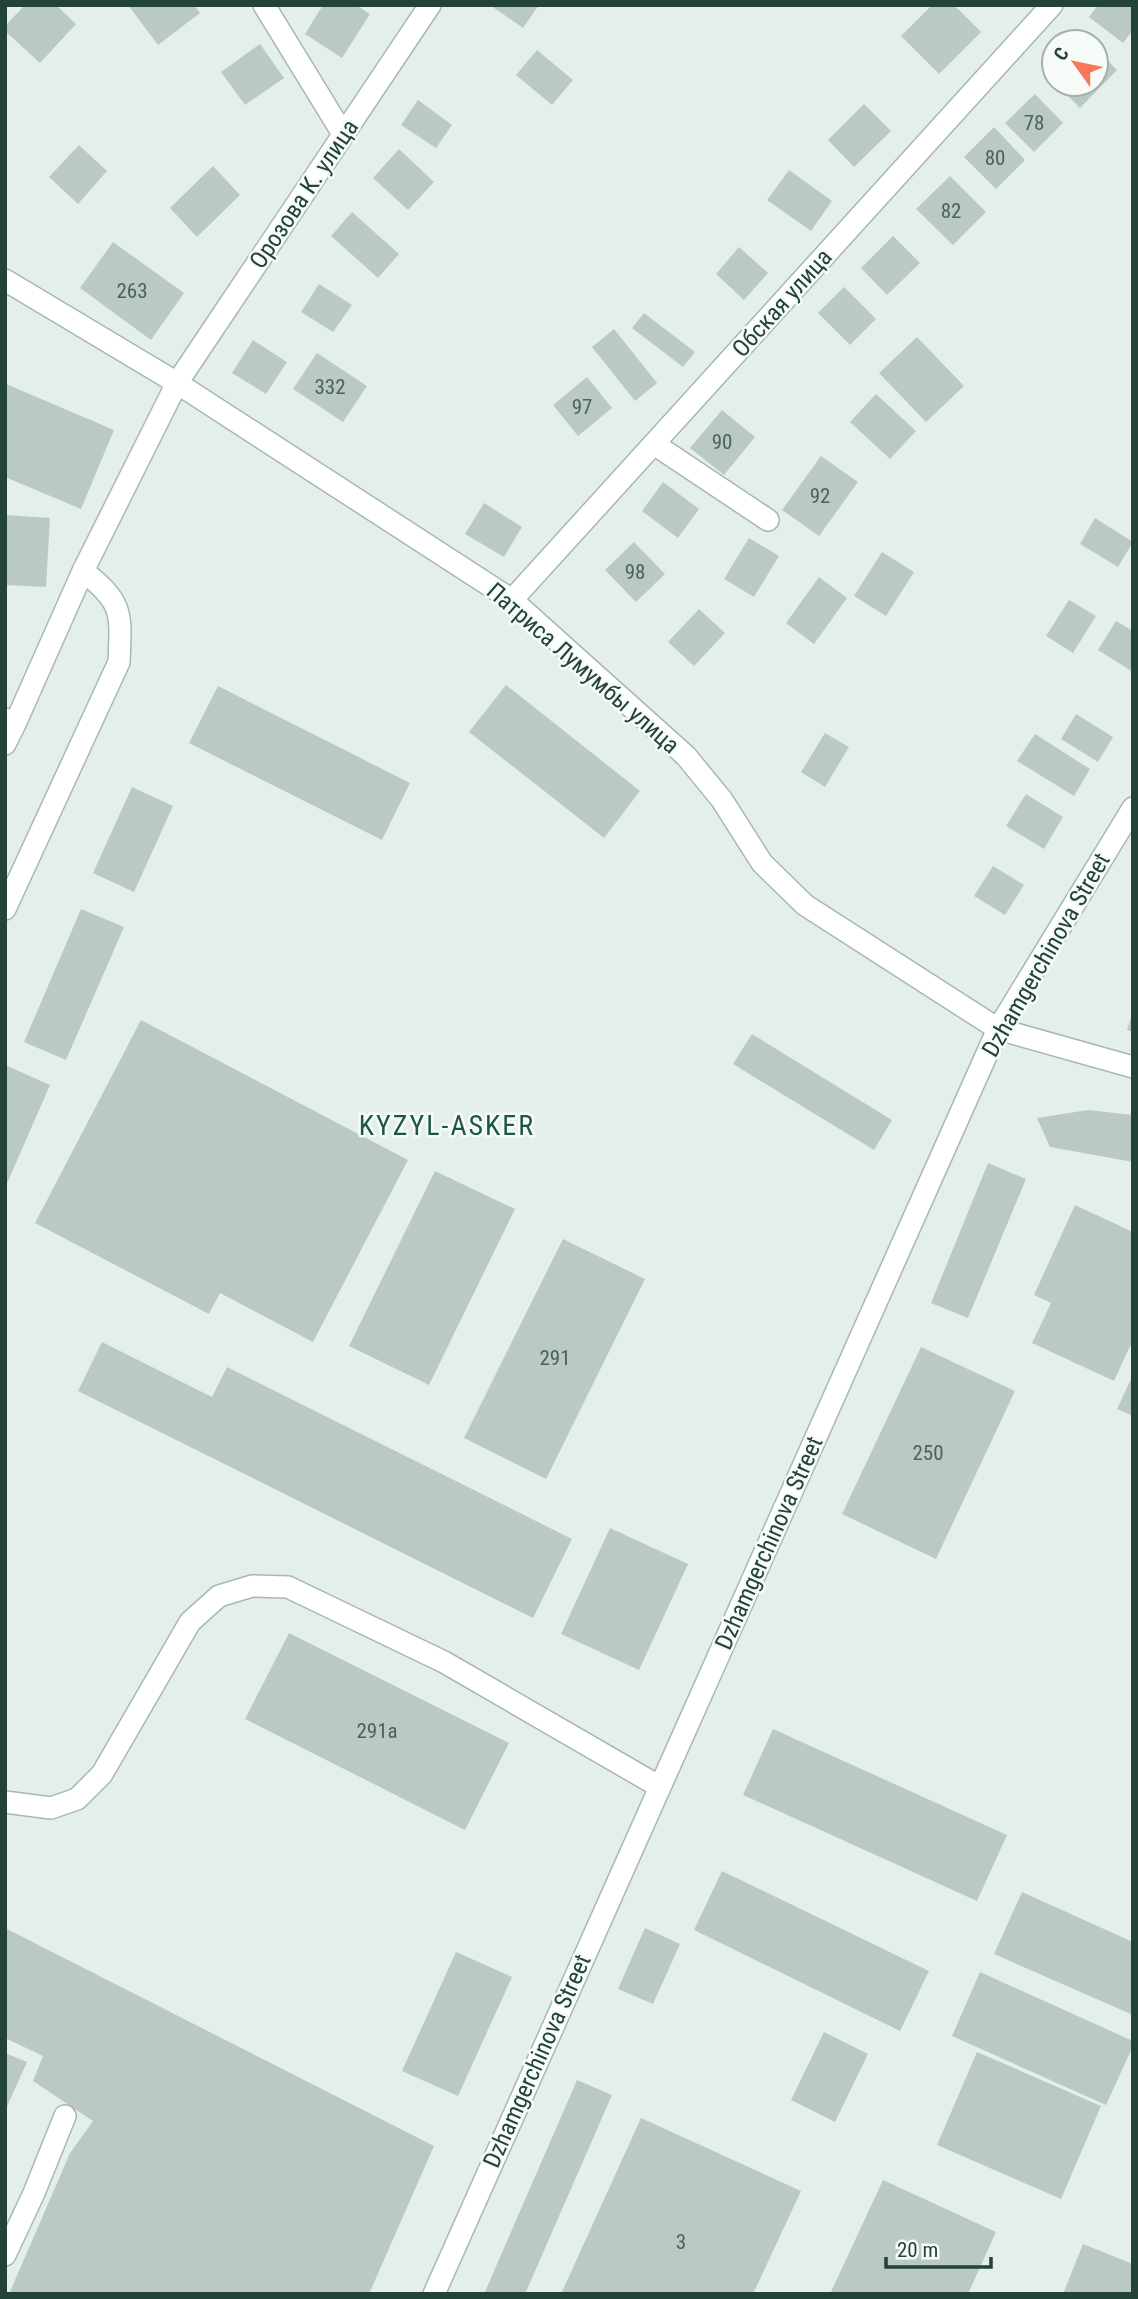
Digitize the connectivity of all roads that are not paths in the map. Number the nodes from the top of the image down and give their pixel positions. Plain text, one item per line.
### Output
1 (264, 5) edge
2 (430, 5) edge
3 (1052, 5) edge
4 (343, 134) junction
5 (5, 280) edge
6 (177, 383) junction
7 (654, 444) junction
8 (768, 520) dead end
9 (83, 571) junction
10 (512, 600) junction
11 (10, 721) edge
12 (5, 744) edge
13 (1133, 808) edge
14 (5, 909) edge
15 (998, 1029) junction
16 (1133, 1067) edge
17 (660, 1787) junction
18 (5, 1802) edge
19 (65, 2116) dead end
20 (5, 2255) edge
21 (434, 2294) edge

1 - 4 street
2 - 4 street, Орозова К. улица
3 - 7 street, Обская улица
4 - 6 street, Орозова К. улица
5 - 6 street, Патриса Лумумбы улица
6 - 9 street, Орозова К. улица
6 - 10 street, Патриса Лумумбы улица
7 - 8 street
7 - 10 street, Обская улица
9 - 11 street, Орозова К. улица
9 - 14 street
10 - 15 street, Патриса Лумумбы улица
11 - 12 street, Орозова К. улица
13 - 15 street, Dzhamgerchinova Street
15 - 16 street, Патриса Лумумбы улица
15 - 17 street, Dzhamgerchinova Street
17 - 18 street
17 - 21 street, Dzhamgerchinova Street
19 - 20 street

